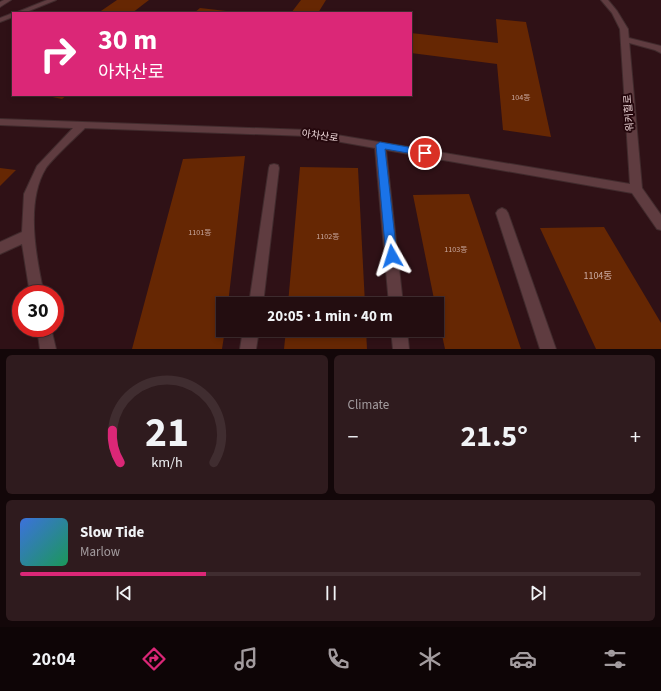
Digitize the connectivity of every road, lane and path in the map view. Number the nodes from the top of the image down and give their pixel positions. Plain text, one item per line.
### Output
1 (8, 0) edge
2 (53, 0) edge
3 (604, 0) edge
4 (0, 5) edge
5 (21, 12) edge
6 (12, 15) edge
7 (0, 20) edge
8 (624, 39) junction
9 (661, 51) edge
10 (0, 122) edge
11 (82, 125) junction
12 (380, 145) junction
13 (274, 168) dead end
14 (636, 189) junction
15 (502, 213) dead end
16 (661, 225) edge
17 (28, 235) junction
18 (0, 248) edge
19 (35, 285) edge
20 (257, 297) edge
21 (395, 297) edge
22 (46, 337) edge
23 (250, 337) edge
24 (400, 337) edge
25 (48, 349) edge
26 (248, 349) edge
27 (401, 349) edge
28 (548, 349) edge

1 - 4 street
2 - 5 street
3 - 8 street, 워커힐로
6 - 7 street
8 - 9 street
8 - 14 street, 워커힐로
10 - 11 street, 아차산로
11 - 12 street, 아차산로
11 - 17 street
12 - 14 street, 아차산로
12 - 21 street
13 - 20 street
14 - 16 street
15 - 28 street
17 - 18 street
17 - 19 street
22 - 25 street
23 - 26 street
24 - 27 street

